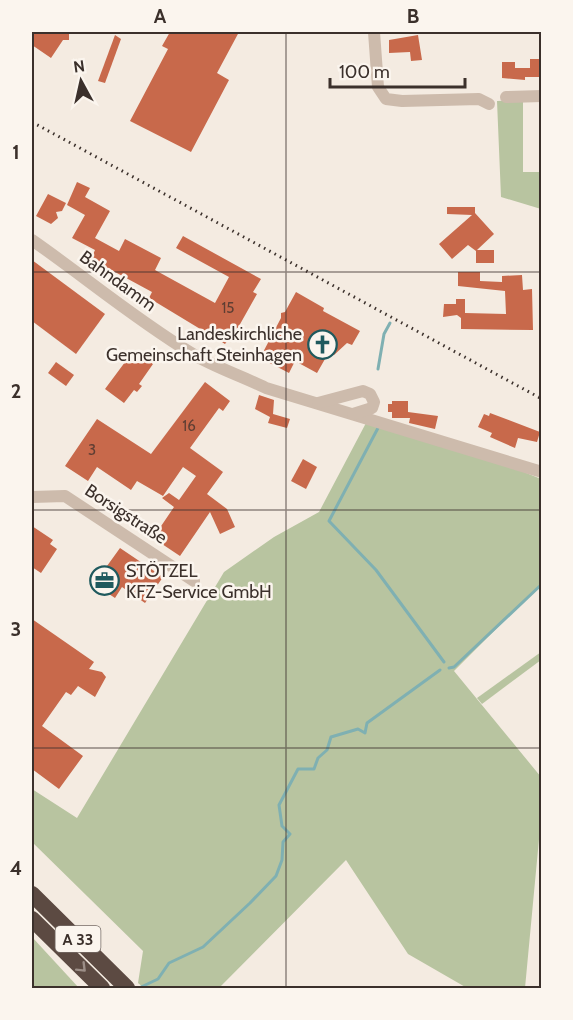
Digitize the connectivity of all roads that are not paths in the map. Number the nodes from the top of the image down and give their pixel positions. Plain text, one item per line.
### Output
1 (374, 32) edge
2 (542, 96) edge
3 (507, 97) dead end
4 (489, 104) dead end
5 (32, 240) edge
6 (316, 403) junction
7 (353, 414) junction
8 (542, 472) edge
9 (32, 498) edge
10 (194, 581) dead end
11 (32, 894) edge
12 (32, 919) edge
13 (125, 986) edge
14 (102, 988) edge

1 - 4 street
2 - 3 street
5 - 6 street, Bahndamm
6 - 7 street, Bahndamm
6 - 7 street
7 - 8 street, Bahndamm
9 - 10 street, Borsigstraße
11 - 13 highway, A 33
12 -> 14 highway, A 33

